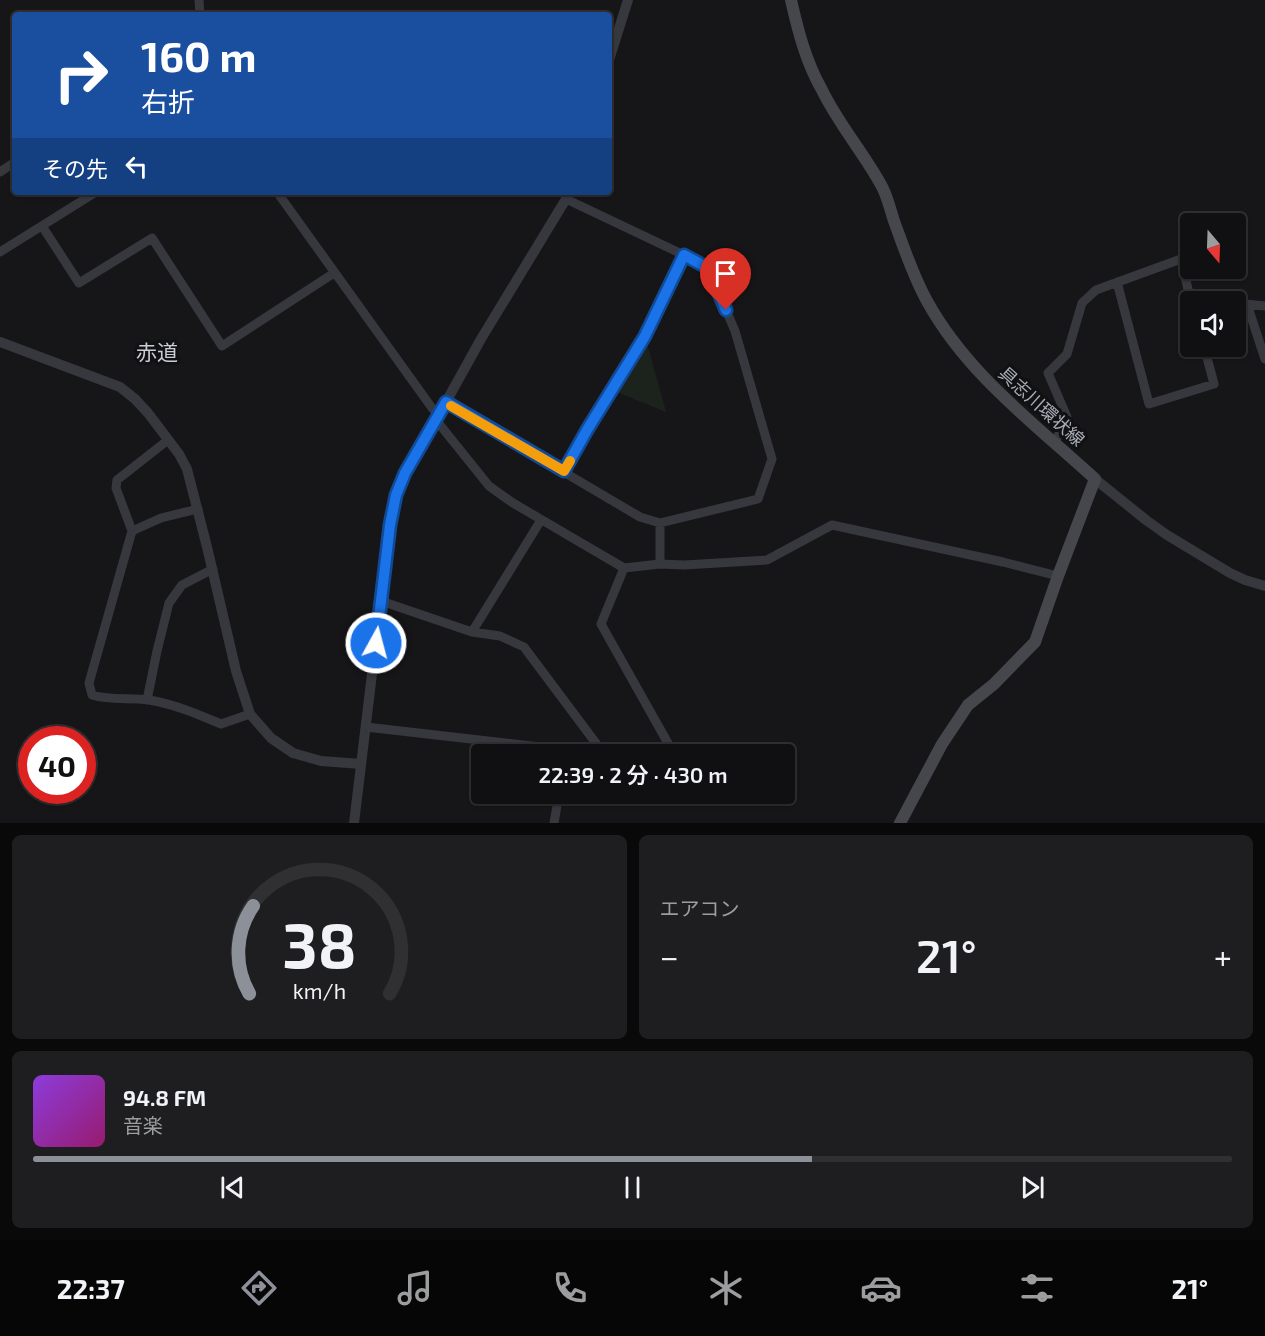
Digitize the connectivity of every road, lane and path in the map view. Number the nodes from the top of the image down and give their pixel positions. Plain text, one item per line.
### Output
1 (628, 0) edge
2 (791, 0) edge
3 (612, 51) edge
4 (91, 195) edge
5 (279, 195) edge
6 (567, 196) edge
7 (42, 226) junction
8 (0, 252) edge
9 (684, 255) junction
10 (334, 273) junction
11 (1117, 282) junction
12 (1188, 291) edge
13 (1247, 304) joint
14 (1265, 306) edge
15 (0, 342) edge
16 (1206, 357) edge
17 (1265, 359) edge
18 (446, 402) junction
19 (438, 417) junction
20 (168, 440) junction
21 (1055, 442) junction
22 (564, 471) junction
23 (1095, 479) junction
24 (198, 509) junction
25 (541, 520) junction
26 (660, 523) junction
27 (132, 531) junction
28 (660, 564) junction
29 (624, 568) junction
30 (213, 570) junction
31 (1058, 576) junction
32 (1265, 586) edge
33 (381, 601) junction
34 (472, 632) junction
35 (147, 700) junction
36 (250, 714) junction
37 (366, 727) junction
38 (502, 744) edge
39 (597, 744) edge
40 (668, 744) edge
41 (361, 764) junction
42 (557, 804) edge
43 (354, 823) edge
44 (554, 823) edge
45 (900, 823) edge

1 - 3 street
2 - 21 main road, 具志川環状線
4 - 7 street
5 - 10 street
6 - 9 street
6 - 18 street
7 - 8 street
7 - 10 street
9 - 22 street
9 - 26 street
10 - 19 street
11 - 12 street
11 - 16 street
11 - 21 street
13 - 14 street
13 - 17 street
15 - 20 street
18 - 19 street
18 - 22 street
19 - 25 street
19 - 33 street
20 - 24 street
20 - 27 street
21 - 23 main road, 具志川環状線
22 - 26 street
23 - 31 main road
23 - 32 street
24 - 27 street
24 - 30 street
25 - 29 street
25 - 34 street
26 - 28 street
27 - 35 street
28 - 29 street
28 - 31 street
29 - 40 street
30 - 35 street
30 - 36 street
31 - 45 main road
33 - 34 street
33 - 37 street
34 - 39 street
35 - 36 street
36 - 41 street
37 - 38 street
37 - 41 street
41 - 43 street
42 - 44 street

